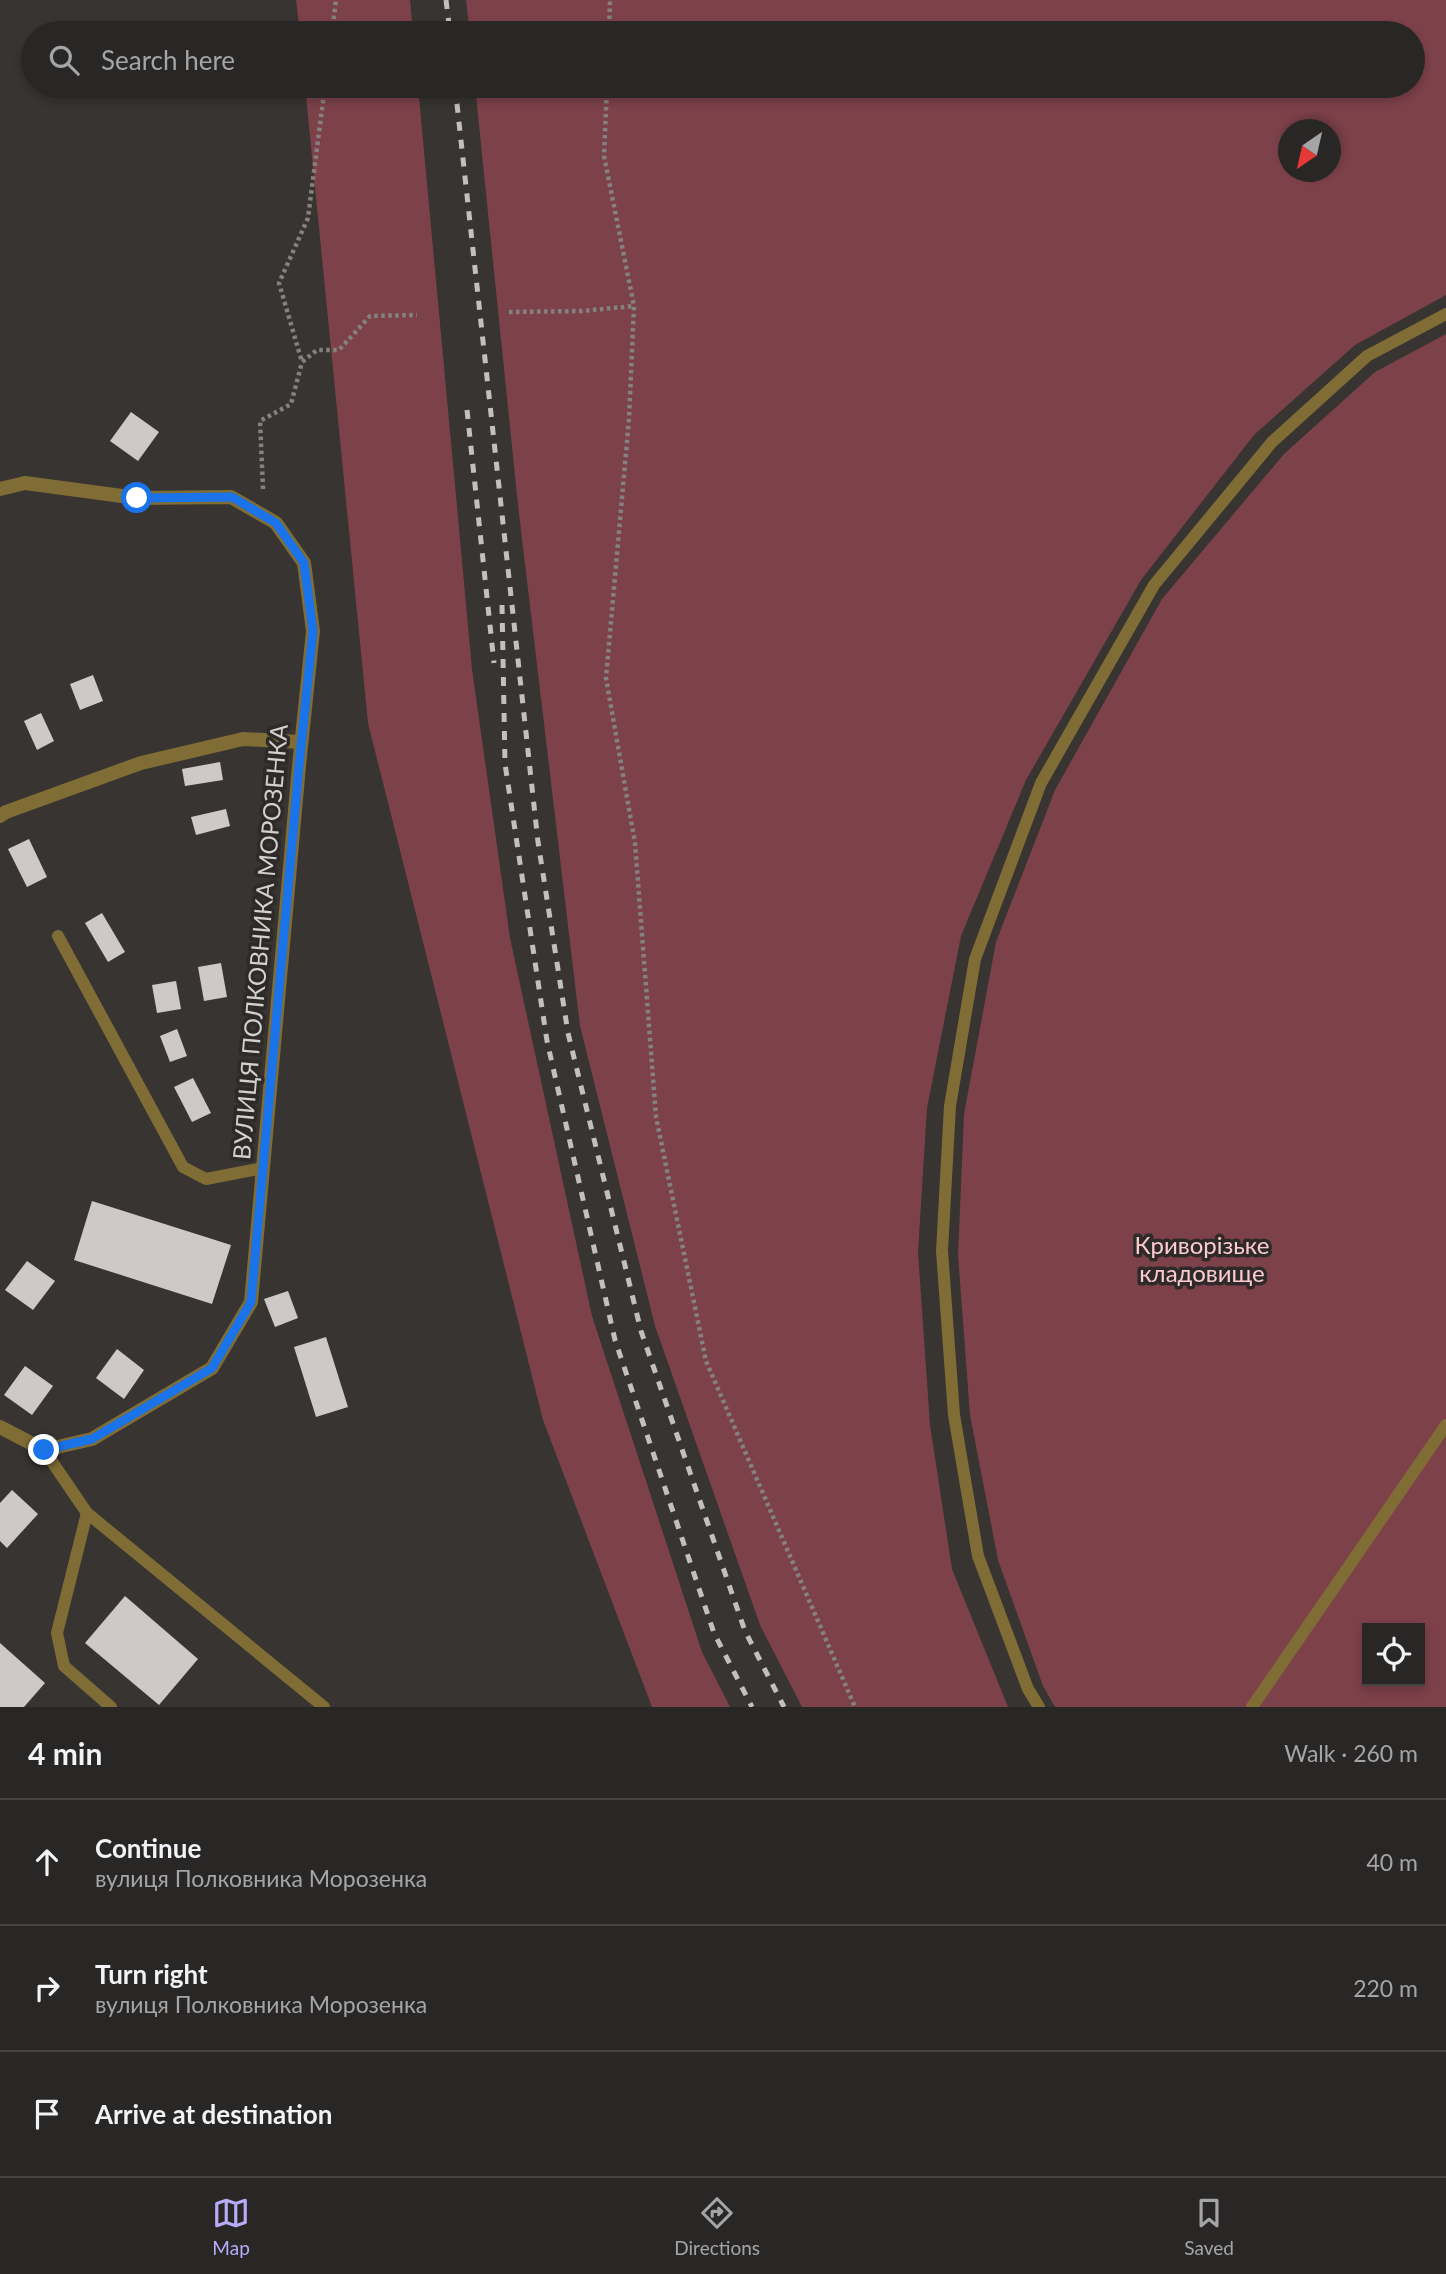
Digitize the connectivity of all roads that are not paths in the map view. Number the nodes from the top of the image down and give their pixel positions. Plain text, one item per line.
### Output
1 (1446, 314) edge
2 (0, 489) edge
3 (302, 742) junction
4 (0, 816) edge
5 (58, 936) dead end
6 (263, 1168) junction
7 (1446, 1424) edge
8 (0, 1427) edge
9 (44, 1450) junction
10 (87, 1513) junction
11 (111, 1707) edge
12 (324, 1707) edge
13 (1039, 1707) edge
14 (1252, 1707) edge

1 - 13 lane
2 - 3 street, ВУЛИЦЯ ПОЛКОВНИКА МОРОЗЕНКА
3 - 4 street
3 - 6 street, ВУЛИЦЯ ПОЛКОВНИКА МОРОЗЕНКА
5 - 6 lane
6 - 9 street, ВУЛИЦЯ ПОЛКОВНИКА МОРОЗЕНКА
7 - 14 lane
8 - 9 street
9 - 10 lane
10 - 11 lane
10 - 12 lane

